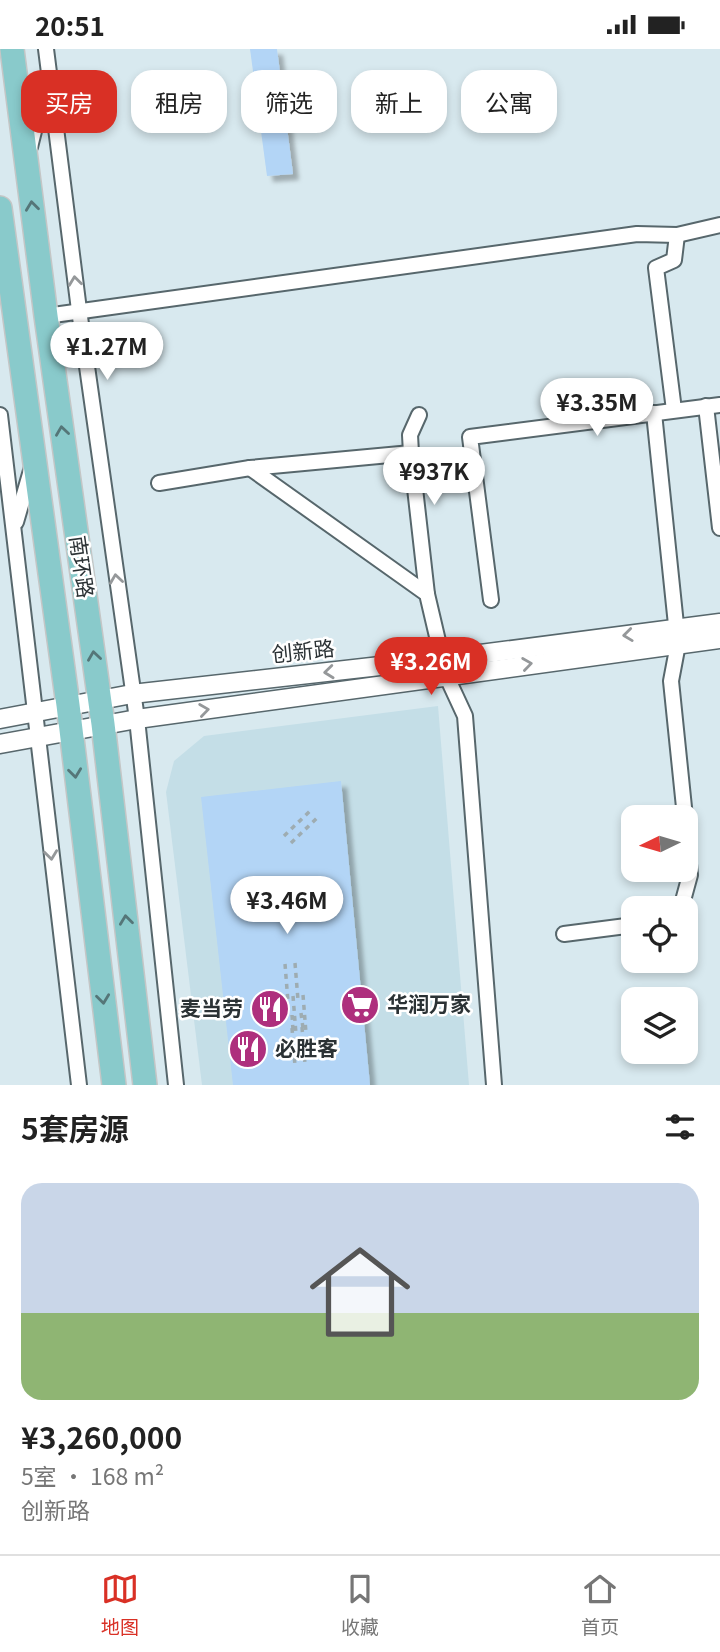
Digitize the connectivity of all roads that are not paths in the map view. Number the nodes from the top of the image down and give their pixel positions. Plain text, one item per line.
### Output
1 (12, 49) edge
2 (46, 49) edge
3 (48, 70) edge
4 (33, 133) edge
5 (56, 133) edge
6 (26, 162) junction
7 (0, 208) edge
8 (720, 225) edge
9 (677, 235) junction
10 (79, 310) junction
11 (46, 316) junction
12 (713, 406) edge
13 (674, 410) junction
14 (654, 413) junction
15 (0, 415) edge
16 (419, 415) dead end
17 (411, 453) junction
18 (34, 461) junction
19 (250, 468) junction
20 (159, 483) dead end
21 (720, 528) edge
22 (13, 530) junction
23 (427, 594) junction
24 (491, 600) dead end
25 (720, 623) edge
26 (677, 636) junction
27 (720, 639) edge
28 (444, 667) junction
29 (132, 694) junction
30 (100, 698) junction
31 (68, 705) junction
32 (35, 714) junction
33 (0, 719) edge
34 (137, 719) junction
35 (103, 724) junction
36 (70, 730) junction
37 (37, 739) junction
38 (0, 744) edge
39 (684, 805) edge
40 (621, 927) edge
41 (564, 934) dead end
42 (175, 1083) edge
43 (79, 1085) edge
44 (114, 1085) edge
45 (145, 1085) edge
46 (494, 1085) edge

1 - 6 main road, 南环路
2 - 3 street
4 - 6 street
10 -> 5 street
11 -> 6 main road, 南环路
7 - 18 main road, 南环路
8 - 9 street
9 - 10 street
9 - 13 street
10 - 11 street
29 -> 10 street
30 -> 11 main road, 南环路
12 - 13 street
12 - 21 street
13 - 14 street
14 - 24 street
14 - 26 street
15 - 22 street
16 - 17 street
17 - 19 street
17 - 23 street
18 - 22 street
18 - 31 main road, 南环路
19 - 20 street
19 - 23 street
22 - 32 street
23 - 28 street
25 - 26 street, 创新路
26 - 27 street, 创新路
26 - 28 street, 创新路
26 - 39 street
28 -> 29 street, 创新路
34 -> 28 street, 创新路
28 - 46 street
29 - 30 street, 创新路
29 - 34 street
30 - 31 street, 创新路
30 - 35 main road, 南环路
31 - 32 street, 创新路
31 - 36 main road, 南环路
32 - 33 street, 创新路
32 - 37 street
34 - 35 street, 创新路
34 - 42 street
35 - 36 street, 创新路
45 -> 35 main road, 南环路
36 - 37 street, 创新路
36 -> 44 main road, 南环路
37 - 38 street, 创新路
37 -> 43 street
40 - 41 street

